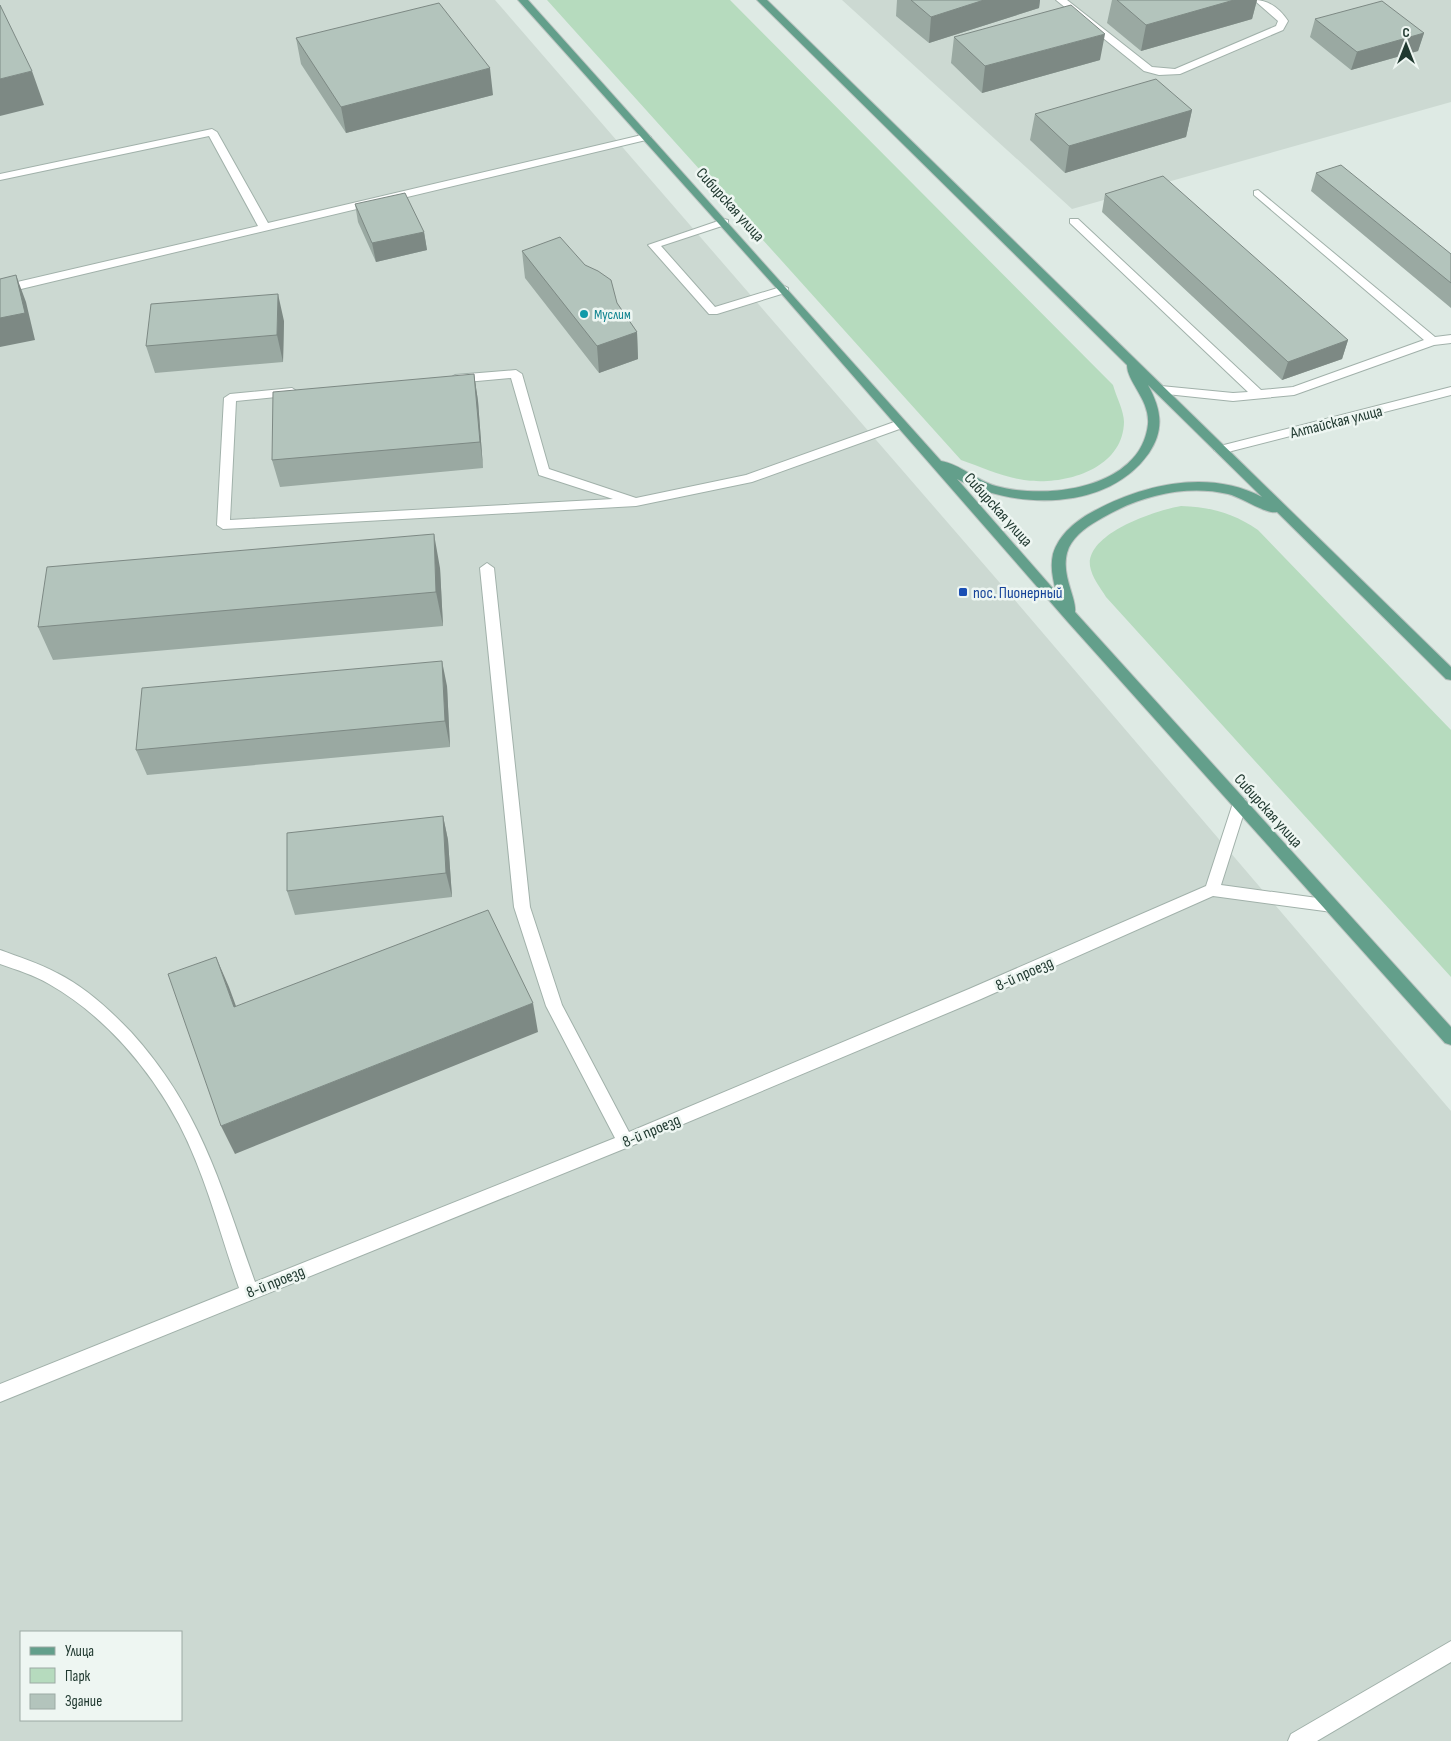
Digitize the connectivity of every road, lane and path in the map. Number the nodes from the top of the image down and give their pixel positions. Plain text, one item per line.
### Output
1 (523, 0) edge
2 (762, 0) edge
3 (1061, 0) edge
4 (1259, 0) edge
5 (646, 137) junction
6 (0, 177) edge
7 (1258, 193) dead end
8 (1074, 221) dead end
9 (724, 222) junction
10 (265, 228) junction
11 (0, 290) edge
12 (784, 290) junction
13 (1451, 339) edge
14 (1432, 341) junction
15 (1129, 357) junction
16 (437, 380) edge
17 (1161, 390) junction
18 (309, 391) edge
19 (1451, 391) edge
20 (1258, 394) junction
21 (901, 424) junction
22 (1220, 450) junction
23 (930, 458) junction
24 (636, 502) junction
25 (1301, 529) junction
26 (487, 568) dead end
27 (1072, 618) junction
28 (1451, 675) edge
29 (1240, 803) junction
30 (1212, 890) junction
31 (1332, 906) junction
32 (0, 957) edge
33 (1451, 1038) edge
34 (625, 1141) junction
35 (249, 1291) junction
36 (0, 1393) edge
37 (1451, 1651) edge
38 (1298, 1741) edge

1 - 5 main road, Сибирская улица
2 - 15 main road
3 - 4 street
5 - 9 main road, Сибирская улица
5 - 10 street
6 - 10 street
7 - 14 street
8 - 20 street
9 - 12 main road, Сибирская улица
9 - 12 street
10 - 11 street
12 - 21 main road, Сибирская улица
13 - 14 street
14 - 20 street
15 - 17 main road
15 - 23 main road
16 - 24 street
17 - 20 street
17 - 22 main road
18 - 24 street
19 - 22 street, Алтайская улица
21 - 23 main road, Сибирская улица
21 - 24 street
22 - 25 main road
23 - 27 main road, Сибирская улица
25 - 27 main road
25 - 28 main road
26 - 34 street
27 - 29 main road, Сибирская улица
29 - 30 street
29 - 31 main road, Сибирская улица
30 - 31 street
30 - 34 street, 8-й проезд
31 - 33 main road, Сибирская улица
32 - 35 street
34 - 35 street, 8-й проезд
35 - 36 street, 8-й проезд
37 - 38 street

